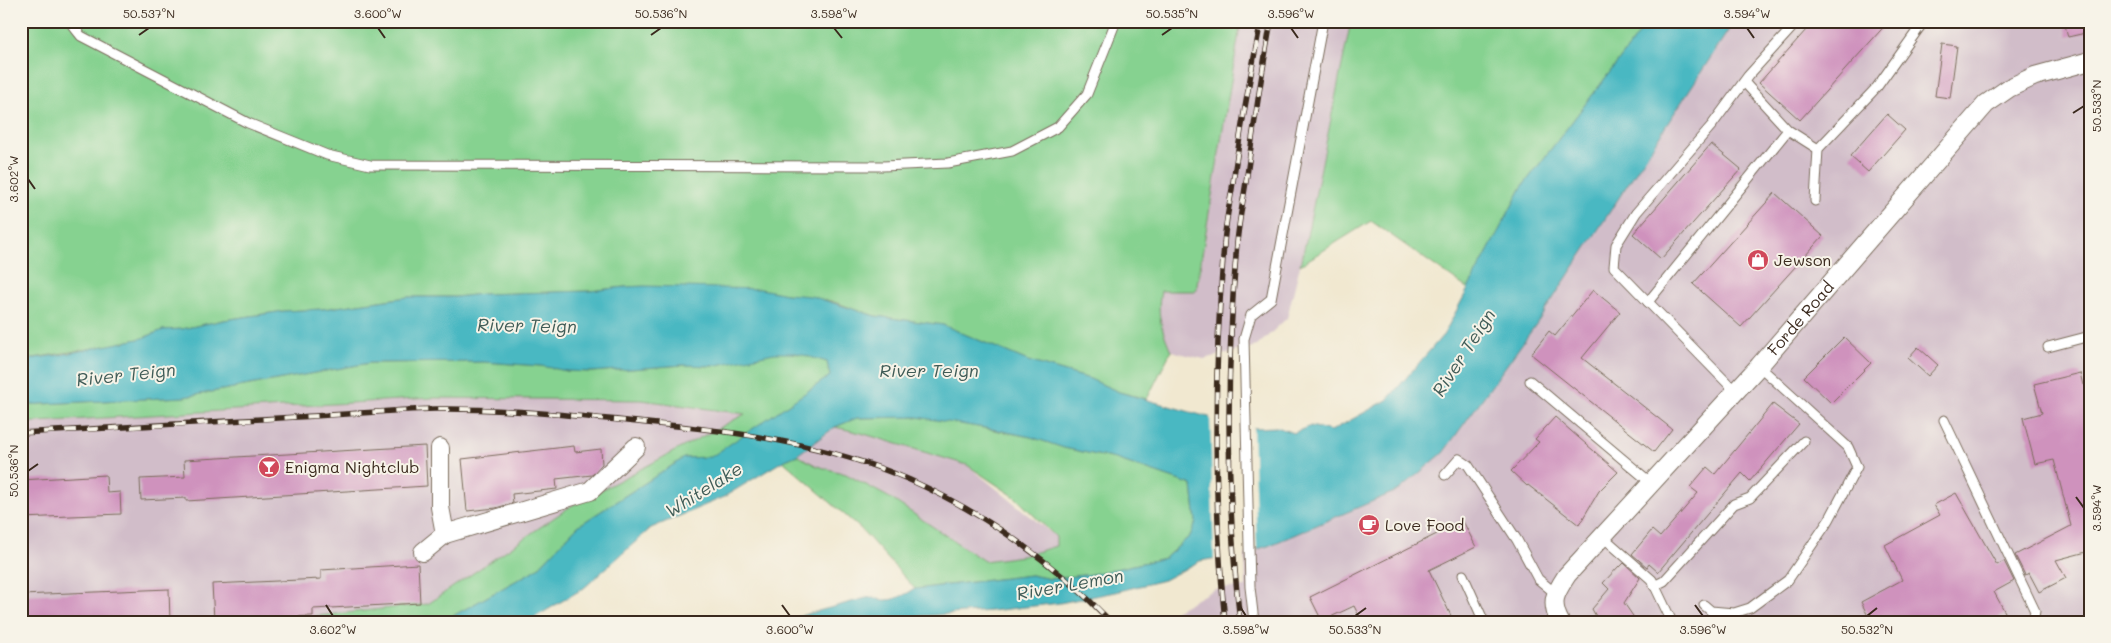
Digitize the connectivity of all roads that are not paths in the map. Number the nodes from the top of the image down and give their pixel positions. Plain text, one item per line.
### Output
1 (69, 21) edge
2 (1116, 21) edge
3 (1323, 21) edge
4 (1798, 21) edge
5 (1924, 21) edge
6 (2090, 62) edge
7 (1744, 82) junction
8 (1788, 130) junction
9 (1818, 149) junction
10 (1815, 201) dead end
11 (1648, 302) junction
12 (2090, 336) edge
13 (2048, 347) dead end
14 (1759, 366) junction
15 (1530, 381) dead end
16 (1735, 391) junction
17 (1944, 420) dead end
18 (1804, 440) dead end
19 (636, 447) dead end
20 (440, 448) dead end
21 (1445, 475) dead end
22 (1651, 483) junction
23 (445, 534) junction
24 (1602, 536) junction
25 (423, 552) dead end
26 (1464, 575) dead end
27 (1654, 586) junction
28 (1555, 593) junction
29 (1704, 605) dead end
30 (1254, 622) edge
31 (1484, 622) edge
32 (1560, 622) edge
33 (1672, 622) edge
34 (2033, 622) edge

1 - 2 lane
3 - 30 lane
4 - 7 lane
5 - 9 lane
6 - 14 street, Forde Road
7 - 8 lane
7 - 11 lane
8 - 9 lane
8 - 11 lane
9 - 10 lane
11 - 16 lane
12 - 13 lane
14 - 16 street, Forde Road
14 - 29 lane
15 - 22 lane
16 - 22 street, Forde Road
17 - 34 lane
18 - 27 lane
19 - 23 street
20 - 23 street
21 - 28 lane
22 - 24 street, Forde Road
23 - 25 street
24 - 27 lane
24 - 28 street, Forde Road
26 - 31 lane
27 - 33 lane
28 - 32 street

